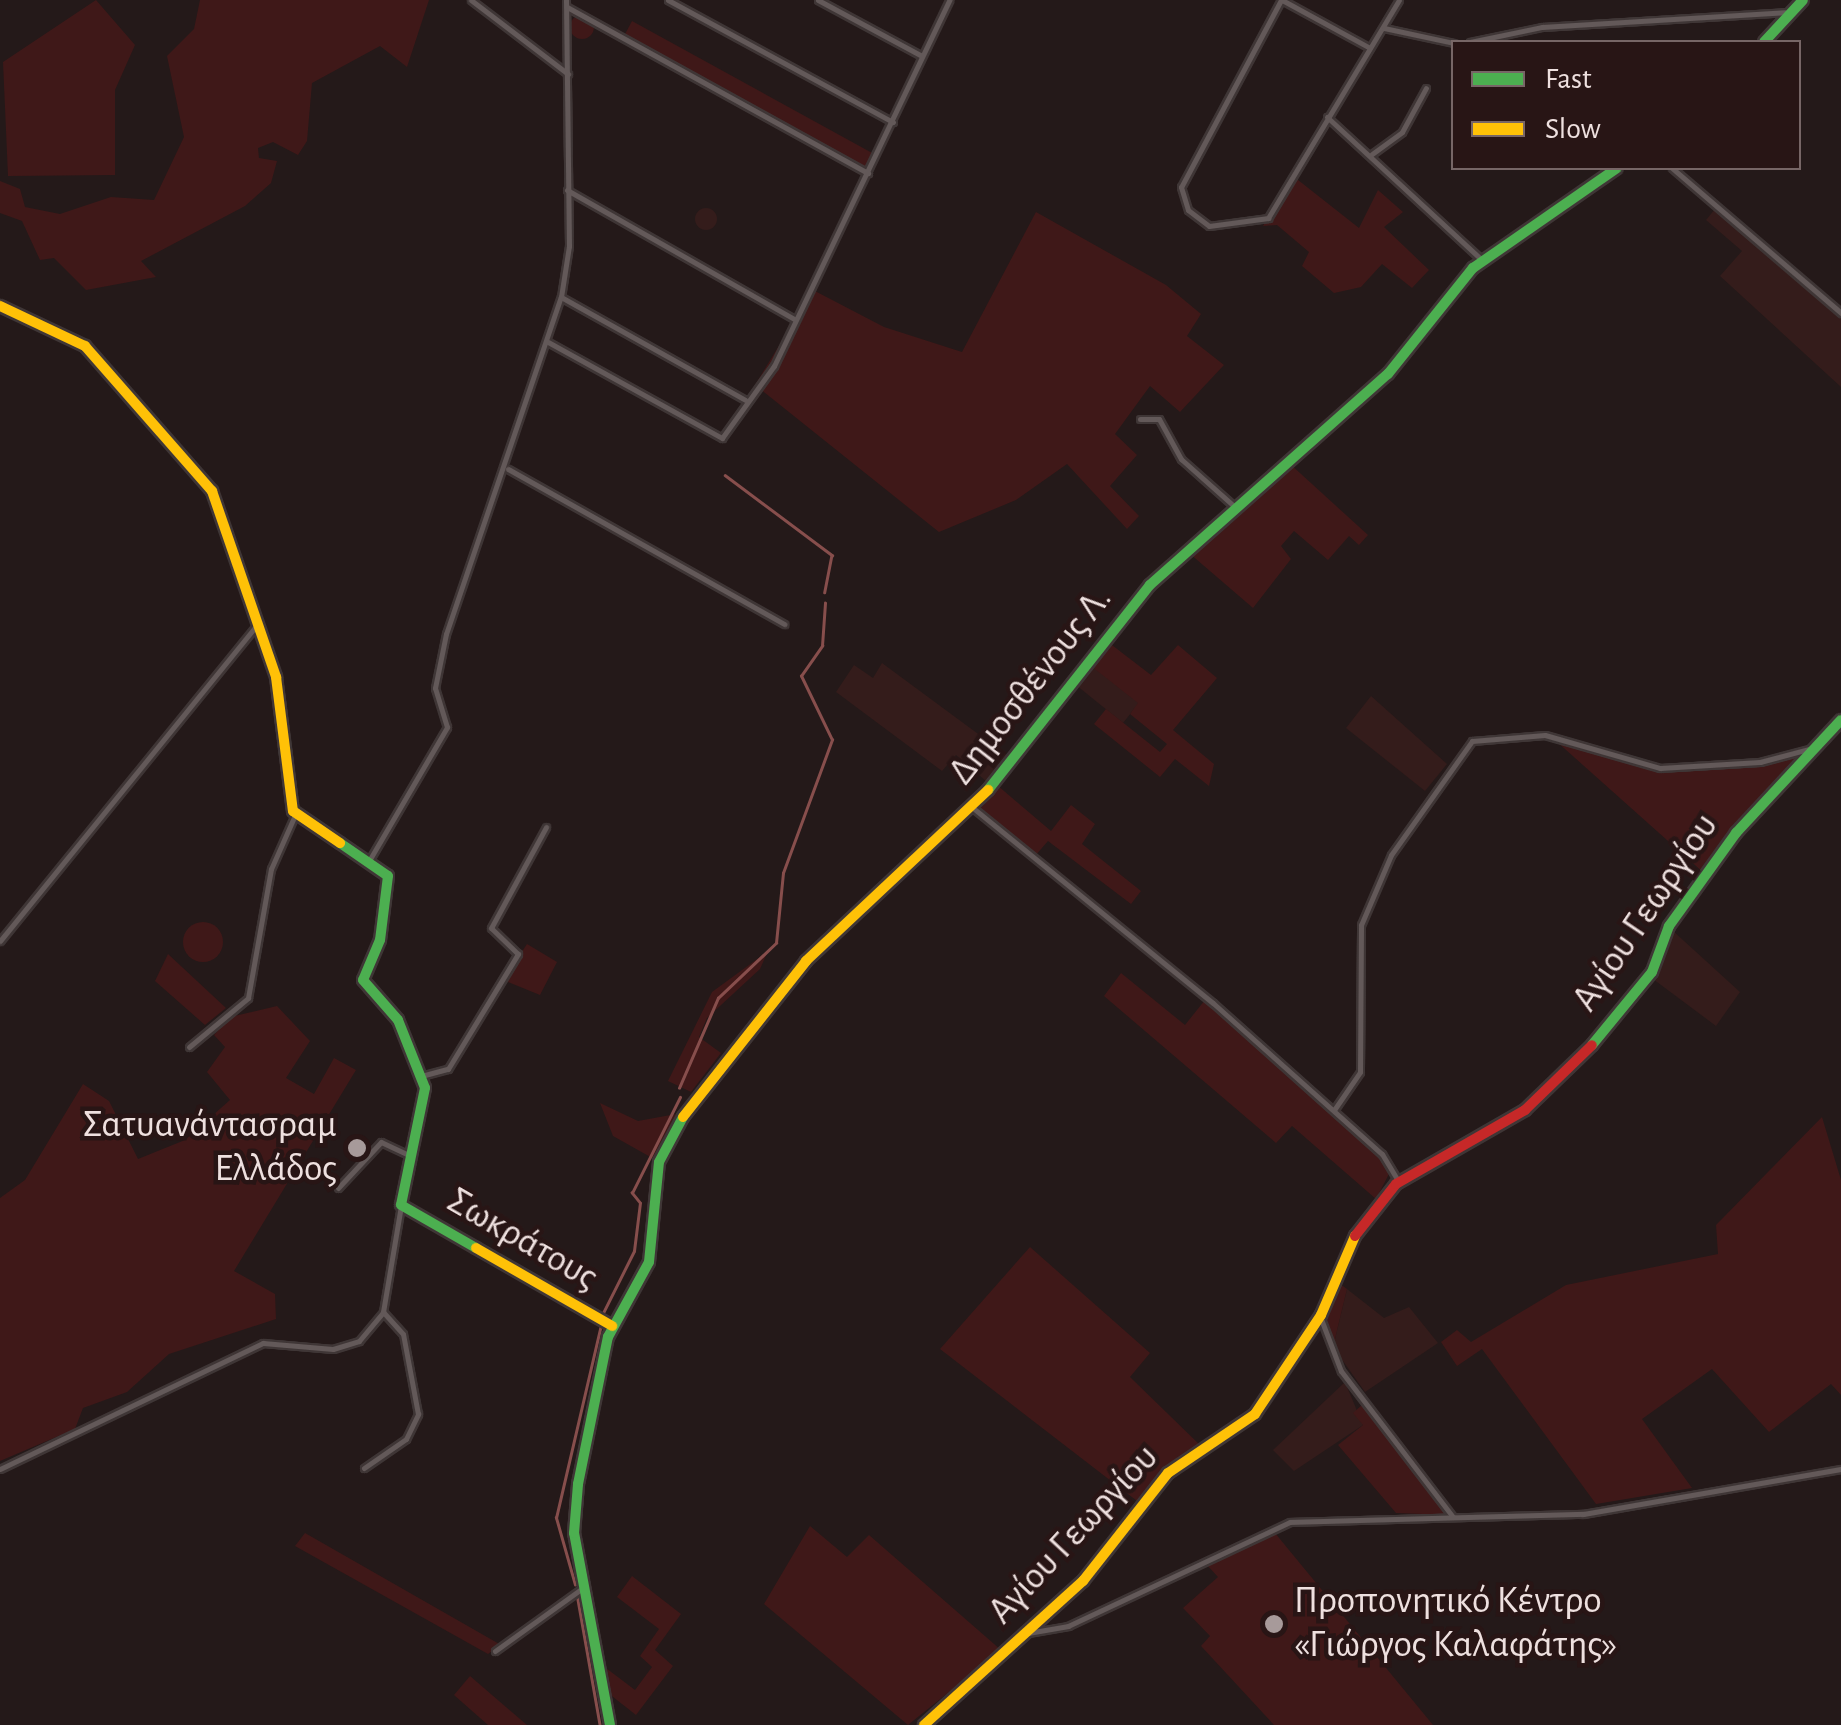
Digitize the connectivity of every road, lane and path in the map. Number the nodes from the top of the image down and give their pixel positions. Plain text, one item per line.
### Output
1 (471, 0) edge
2 (668, 0) edge
3 (818, 0) edge
4 (950, 0) edge
5 (1282, 0) edge
6 (1399, 0) edge
7 (1803, 0) edge
8 (566, 4) edge
9 (1785, 12) junction
10 (1384, 28) junction
11 (1480, 40) edge
12 (1765, 40) edge
13 (1451, 43) edge
14 (1371, 48) junction
15 (920, 55) junction
16 (569, 76) junction
17 (1426, 88) dead end
18 (1327, 118) junction
19 (893, 122) junction
20 (1372, 154) junction
21 (1614, 170) edge
22 (1674, 170) edge
23 (868, 173) junction
24 (567, 190) junction
25 (1482, 260) junction
26 (561, 296) junction
27 (0, 306) edge
28 (1841, 313) edge
29 (794, 320) junction
30 (548, 342) junction
31 (745, 400) junction
32 (1140, 419) dead end
33 (507, 468) junction
34 (1236, 508) junction
35 (258, 624) junction
36 (784, 624) dead end
37 (1841, 720) edge
38 (1809, 749) junction
39 (973, 808) junction
40 (295, 815) junction
41 (546, 827) dead end
42 (370, 860) junction
43 (0, 940) edge
44 (189, 1047) dead end
45 (421, 1076) junction
46 (1334, 1110) junction
47 (411, 1156) junction
48 (1399, 1182) junction
49 (338, 1188) dead end
50 (401, 1205) junction
51 (383, 1312) junction
52 (1321, 1315) junction
53 (612, 1326) junction
54 (364, 1468) dead end
55 (1841, 1469) edge
56 (0, 1470) edge
57 (1453, 1517) junction
58 (584, 1586) junction
59 (1026, 1632) junction
60 (496, 1651) dead end
61 (610, 1725) edge
62 (924, 1725) edge

1 - 16 street
2 - 19 street
3 - 15 street
4 - 15 street
5 - 14 street
5 - 18 street
6 - 10 street
7 - 9 street
8 - 16 street
8 - 23 street
9 - 11 street
9 - 12 street
10 - 13 street
10 - 14 street
14 - 18 street
15 - 19 street
16 - 24 street
17 - 20 street
18 - 20 street
19 - 23 street
20 - 25 street
21 - 25 street, Δημοσθένους Λ.
22 - 28 street
23 - 29 street
24 - 26 street
24 - 29 street
25 - 34 street, Δημοσθένους Λ.
26 - 30 street
26 - 31 street
27 - 35 street
29 - 31 street
30 - 31 street
30 - 33 street
32 - 34 street
33 - 36 street
33 - 42 street
34 - 39 street, Δημοσθένους Λ.
35 - 40 street
35 - 43 street
37 - 38 street, Αγίου Γεωργίου
38 - 46 street
38 - 48 street, Αγίου Γεωργίου
39 - 46 street
39 - 53 street, Δημοσθένους Λ.
40 - 42 street
40 - 44 street
41 - 45 street
42 - 45 street
45 - 47 street
46 - 48 street
47 - 49 street
47 - 50 street
48 - 52 street, Αγίου Γεωργίου
50 - 51 street
50 - 53 street, Σωκράτους
51 - 54 street
51 - 56 street
52 - 57 street
52 - 59 street, Αγίου Γεωργίου
53 - 58 street, Δημοσθένους Λ.
55 - 57 street
57 - 59 street
58 - 60 street
58 - 61 street, Δημοσθένους Λ.
59 - 62 street, Αγίου Γεωργίου

